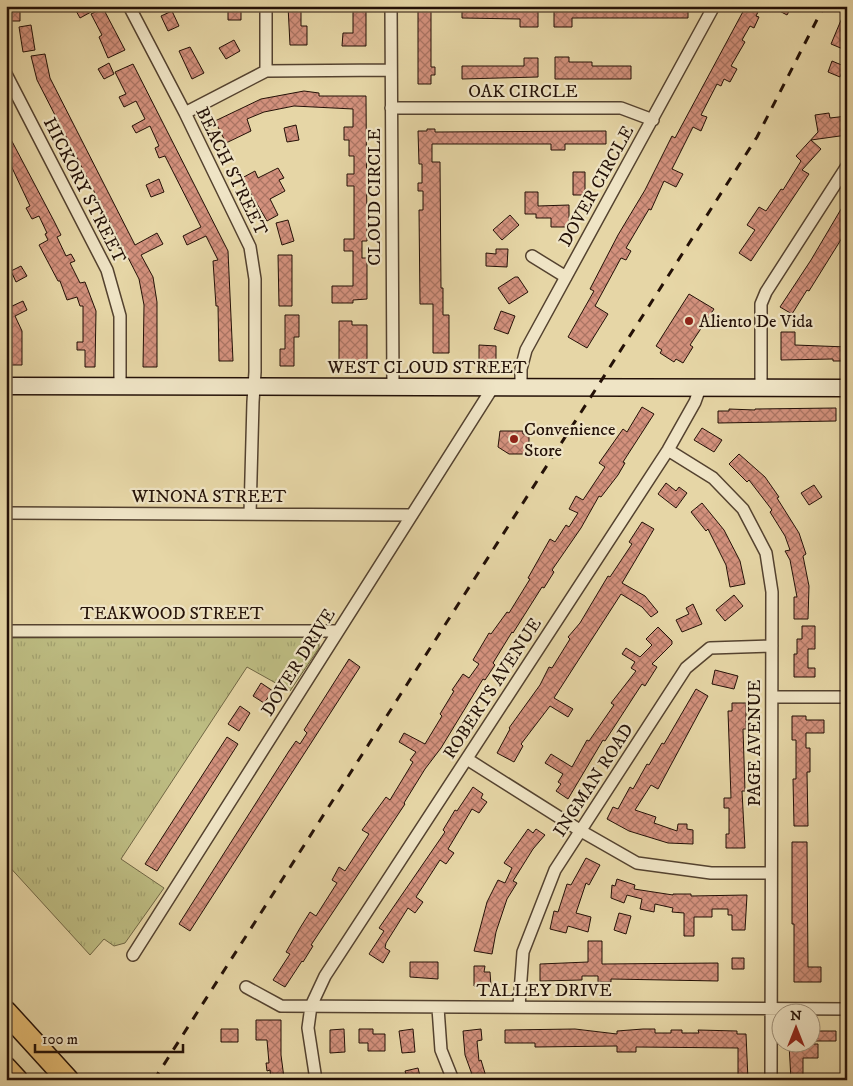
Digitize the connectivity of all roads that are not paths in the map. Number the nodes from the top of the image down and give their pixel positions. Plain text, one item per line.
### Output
1 (130, 6) edge
2 (266, 6) edge
3 (391, 6) edge
4 (714, 6) edge
5 (391, 70) junction
6 (266, 71) junction
7 (6, 74) edge
8 (391, 108) junction
9 (185, 113) junction
10 (653, 120) junction
11 (847, 166) edge
12 (532, 256) dead end
13 (566, 277) junction
14 (6, 386) edge
15 (120, 386) junction
16 (254, 387) junction
17 (393, 387) junction
18 (493, 387) junction
19 (521, 387) junction
20 (700, 388) junction
21 (761, 388) junction
22 (847, 388) edge
23 (668, 450) junction
24 (6, 513) edge
25 (250, 514) junction
26 (412, 515) junction
27 (6, 631) edge
28 (338, 631) junction
29 (772, 646) junction
30 (772, 697) junction
31 (847, 697) edge
32 (467, 759) junction
33 (581, 832) junction
34 (770, 873) junction
35 (133, 955) dead end
36 (246, 987) dead end
37 (772, 1004) edge
38 (311, 1006) junction
39 (519, 1006) junction
40 (438, 1008) junction
41 (770, 1009) edge
42 (820, 1009) edge
43 (847, 1009) edge
44 (6, 1012) edge
45 (771, 1054) edge
46 (6, 1068) edge
47 (17, 1080) edge
48 (68, 1080) edge
49 (316, 1080) edge
50 (453, 1080) edge
51 (771, 1080) edge

1 - 9 street, BEACH STREET
2 - 6 street
3 - 5 street, CLOUD CIRCLE
4 - 10 street, DOVER CIRCLE
5 - 6 street
5 - 8 street, CLOUD CIRCLE
6 - 9 street
7 - 15 street, HICKORY STREET
8 - 10 street, OAK CIRCLE
8 - 17 street, CLOUD CIRCLE
9 - 16 street, BEACH STREET
10 - 13 street, DOVER CIRCLE
11 - 21 street
12 - 13 street
13 - 19 street, DOVER CIRCLE
14 - 15 main road, WEST CLOUD STREET
15 - 16 main road, WEST CLOUD STREET
16 - 17 main road, WEST CLOUD STREET
16 - 25 street, BEACH STREET
17 - 18 main road, WEST CLOUD STREET
18 - 19 main road, WEST CLOUD STREET
18 - 26 street, DOVER DRIVE
19 - 20 main road, WEST CLOUD STREET
20 - 21 main road, WEST CLOUD STREET
20 - 23 street, ROBERTS AVENUE
21 - 22 main road, WEST CLOUD STREET
23 - 29 street, PAGE AVENUE
23 - 32 street, ROBERTS AVENUE
24 - 25 street, WINONA STREET
25 - 26 street, WINONA STREET
26 - 28 street, DOVER DRIVE
27 - 28 street, TEAKWOOD STREET
28 - 35 street, DOVER DRIVE
29 - 30 street, PAGE AVENUE
29 - 33 street, INGMAN ROAD
30 - 31 street
30 - 34 street, PAGE AVENUE
32 - 33 street
32 - 38 street, ROBERTS AVENUE
33 - 34 street
33 - 39 street, INGMAN ROAD
34 - 37 street, PAGE AVENUE
36 - 38 street, TALLEY DRIVE
38 - 40 street, TALLEY DRIVE
38 - 49 street, ROBERTS AVENUE
39 - 40 street, TALLEY DRIVE
39 - 41 street, TALLEY DRIVE
40 - 50 street
42 - 43 street, TALLEY DRIVE
44 - 48 highway
45 - 51 street, PAGE AVENUE
46 - 47 highway

